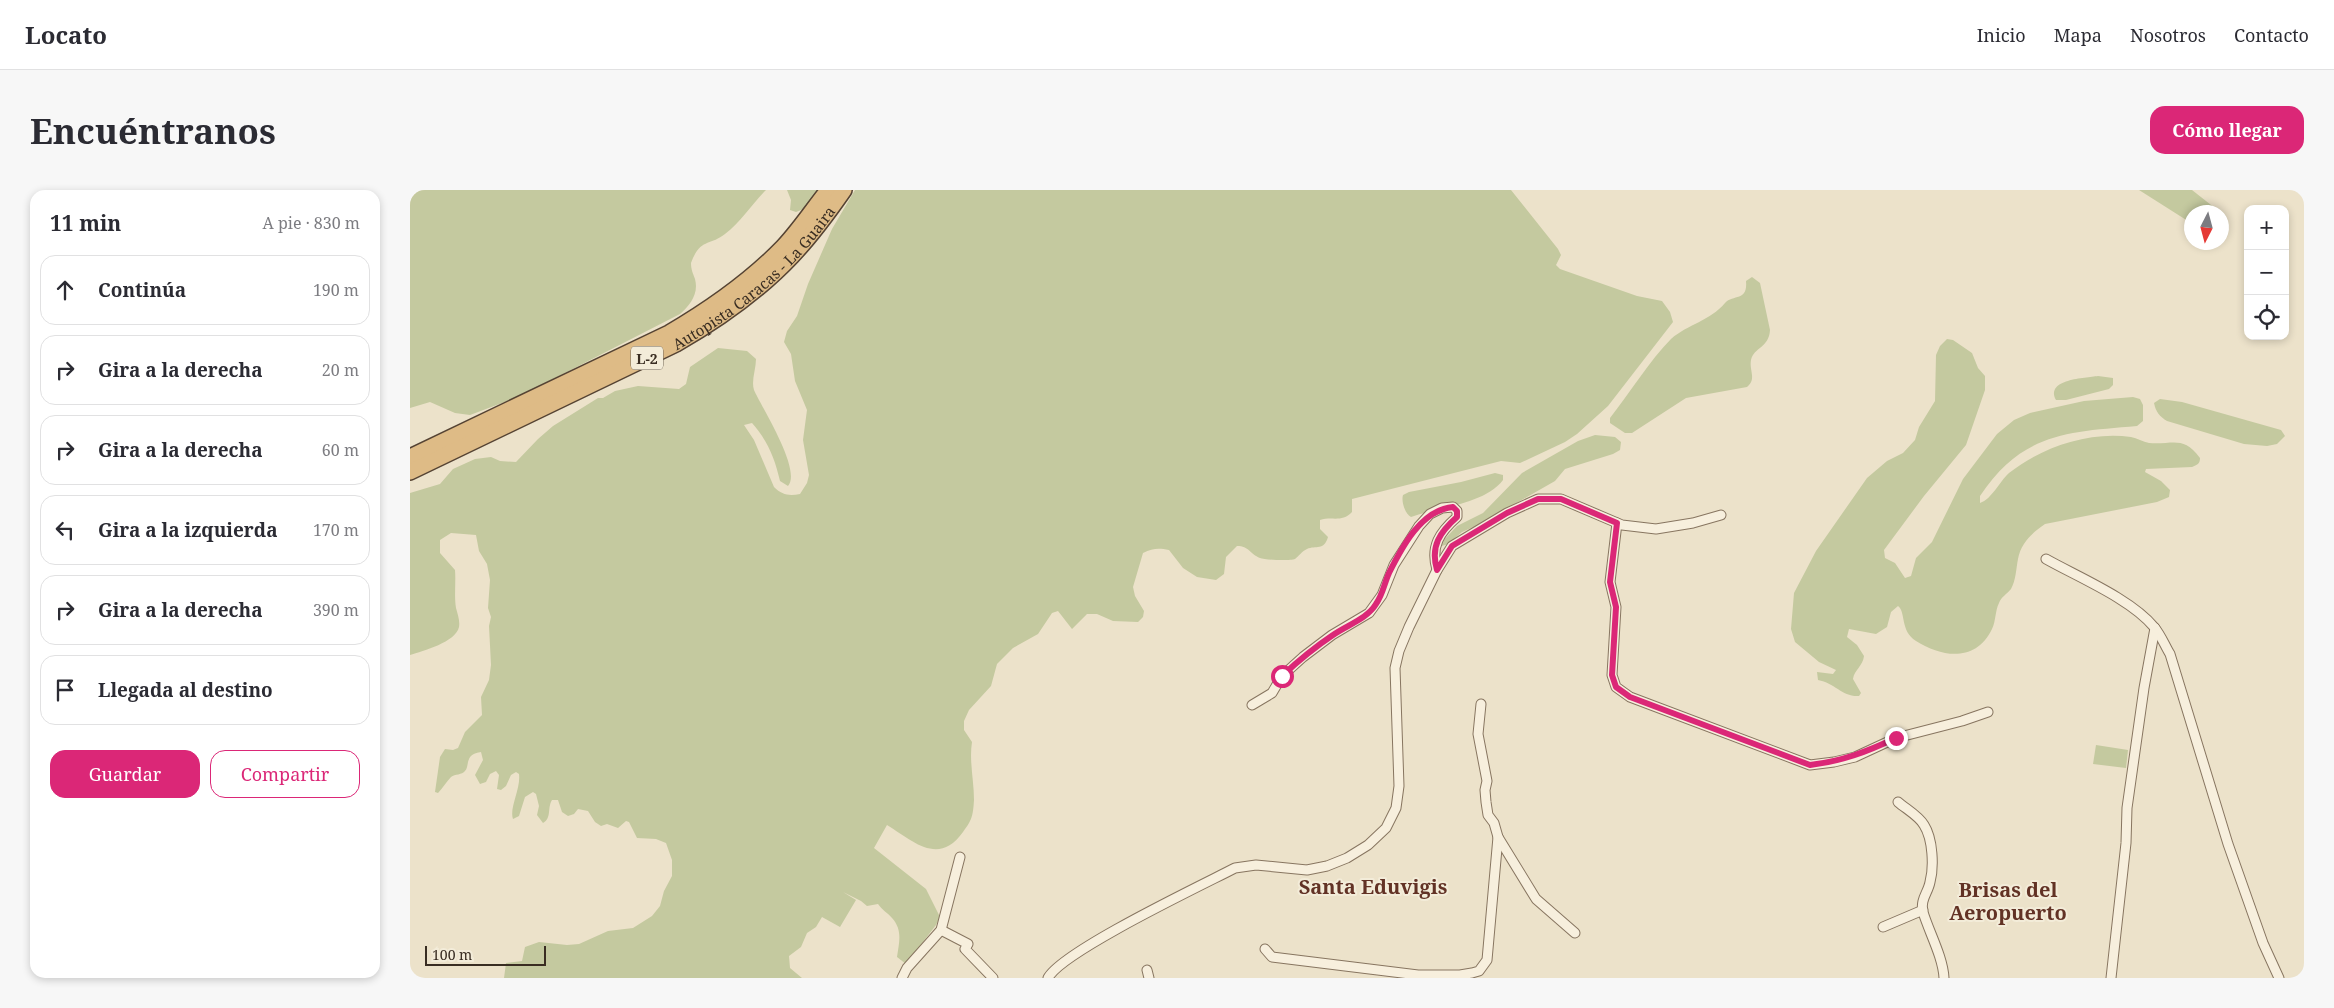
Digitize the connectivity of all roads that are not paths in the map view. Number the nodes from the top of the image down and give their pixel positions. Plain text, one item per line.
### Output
1 (828, 190) edge
2 (844, 190) edge
3 (410, 457) edge
4 (410, 472) edge
5 (1721, 515) dead end
6 (1617, 523) junction
7 (2046, 559) dead end
8 (1437, 570) junction
9 (2155, 628) junction
10 (1481, 704) dead end
11 (1252, 705) dead end
12 (1988, 712) dead end
13 (1898, 802) dead end
14 (1498, 837) junction
15 (960, 857) dead end
16 (1923, 910) junction
17 (1883, 927) dead end
18 (941, 930) junction
19 (1575, 933) dead end
20 (1265, 949) dead end
21 (1418, 977) edge
22 (902, 978) edge
23 (993, 978) edge
24 (1048, 978) edge
25 (1944, 978) edge
26 (2111, 978) edge
27 (2279, 978) edge

1 - 3 highway, Autopista Caracas - La Guaira / L-2
2 - 4 highway, Autopista Caracas - La Guaira / L-2
5 - 6 street
6 - 8 street
6 - 12 street
7 - 9 street
8 - 11 street
8 - 24 street
9 - 26 street
9 - 27 street
10 - 14 street
13 - 16 street
14 - 19 street
14 - 21 street
15 - 18 street
16 - 17 street
16 - 25 street
18 - 22 street
18 - 23 street
20 - 21 street

